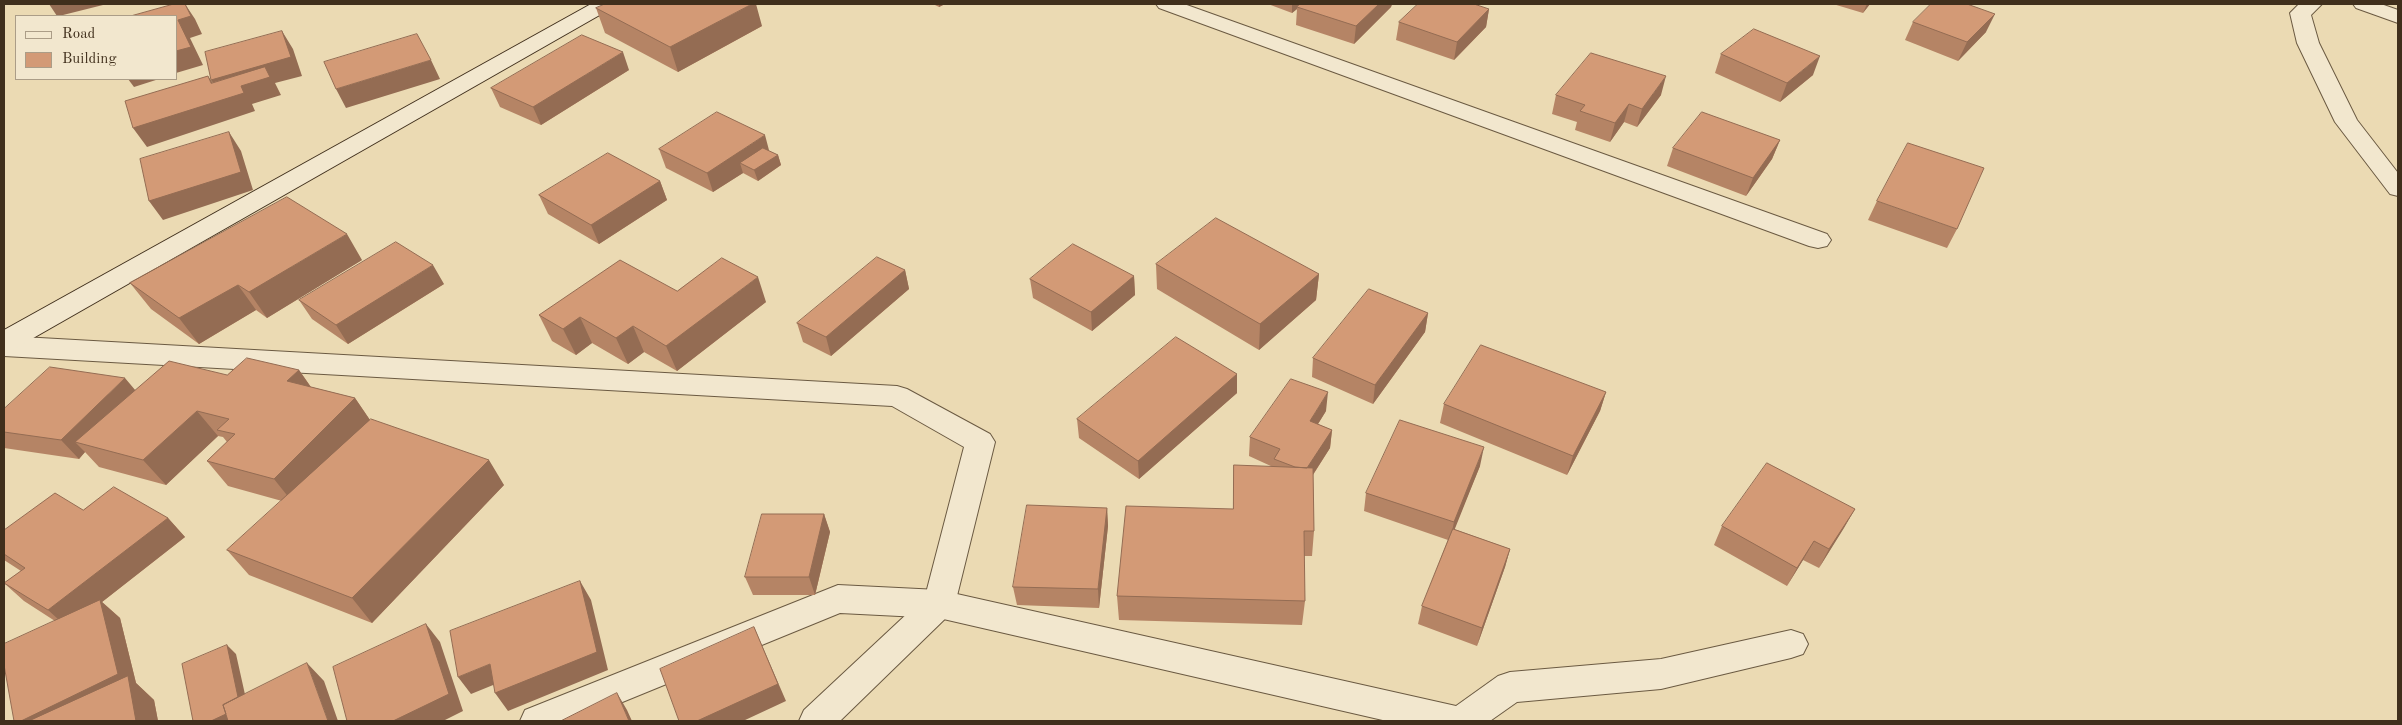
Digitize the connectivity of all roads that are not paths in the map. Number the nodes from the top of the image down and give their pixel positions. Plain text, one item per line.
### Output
1 (605, 4) edge
2 (1166, 4) edge
3 (2312, 4) edge
4 (2362, 4) edge
5 (2398, 17) edge
6 (2398, 189) edge
7 (1818, 240) dead end
8 (4, 344) edge
9 (939, 604) junction
10 (1791, 644) dead end
11 (536, 721) edge
12 (816, 721) edge
13 (1454, 721) edge
14 (1463, 721) edge

1 - 8 street
2 - 7 street
3 - 6 street
4 - 5 street
8 - 9 street
9 - 11 street
9 - 12 street
9 - 13 street
10 - 14 street

